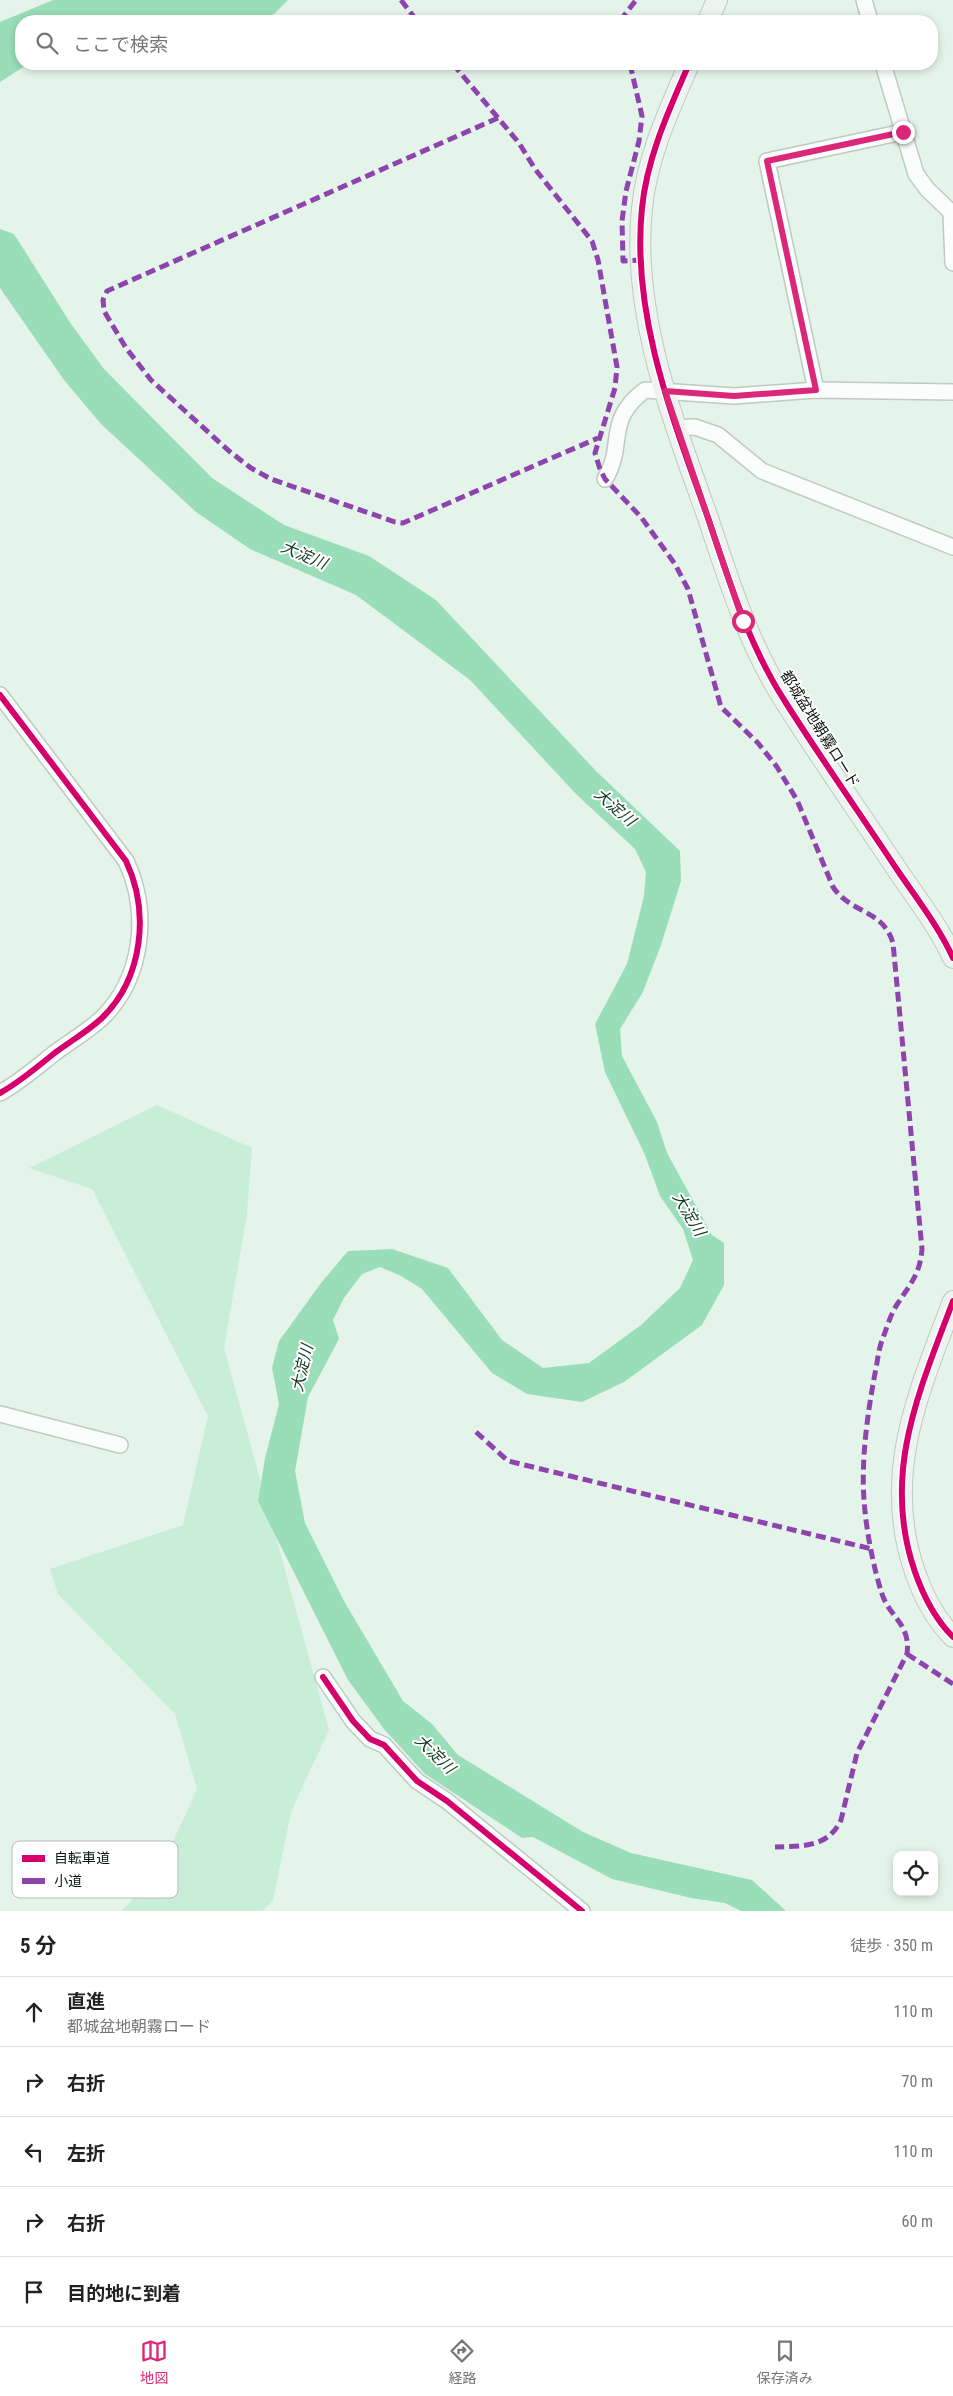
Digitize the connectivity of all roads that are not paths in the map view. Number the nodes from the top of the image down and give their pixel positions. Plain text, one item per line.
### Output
1 (717, 0) edge
2 (864, 0) edge
3 (711, 15) edge
4 (868, 15) edge
5 (687, 70) edge
6 (885, 70) edge
7 (903, 132) junction
8 (952, 213) edge
9 (953, 263) edge
10 (816, 390) junction
11 (665, 391) junction
12 (953, 392) edge
13 (676, 428) junction
14 (605, 478) dead end
15 (953, 547) edge
16 (0, 695) edge
17 (953, 958) edge
18 (0, 1093) edge
19 (953, 1300) edge
20 (0, 1414) edge
21 (120, 1445) dead end
22 (953, 1637) edge
23 (323, 1677) dead end
24 (582, 1911) edge

1 - 3 street
2 - 4 street
5 - 11 street, 都城盆地朝霧ロード
6 - 7 street
7 - 8 street
7 - 10 street
8 - 9 street
10 - 11 street
10 - 12 street
11 - 13 street, 都城盆地朝霧ロード
11 - 14 street
13 - 15 street
13 - 17 street, 都城盆地朝霧ロード
16 - 18 street
19 - 22 street
20 - 21 street
23 - 24 street

